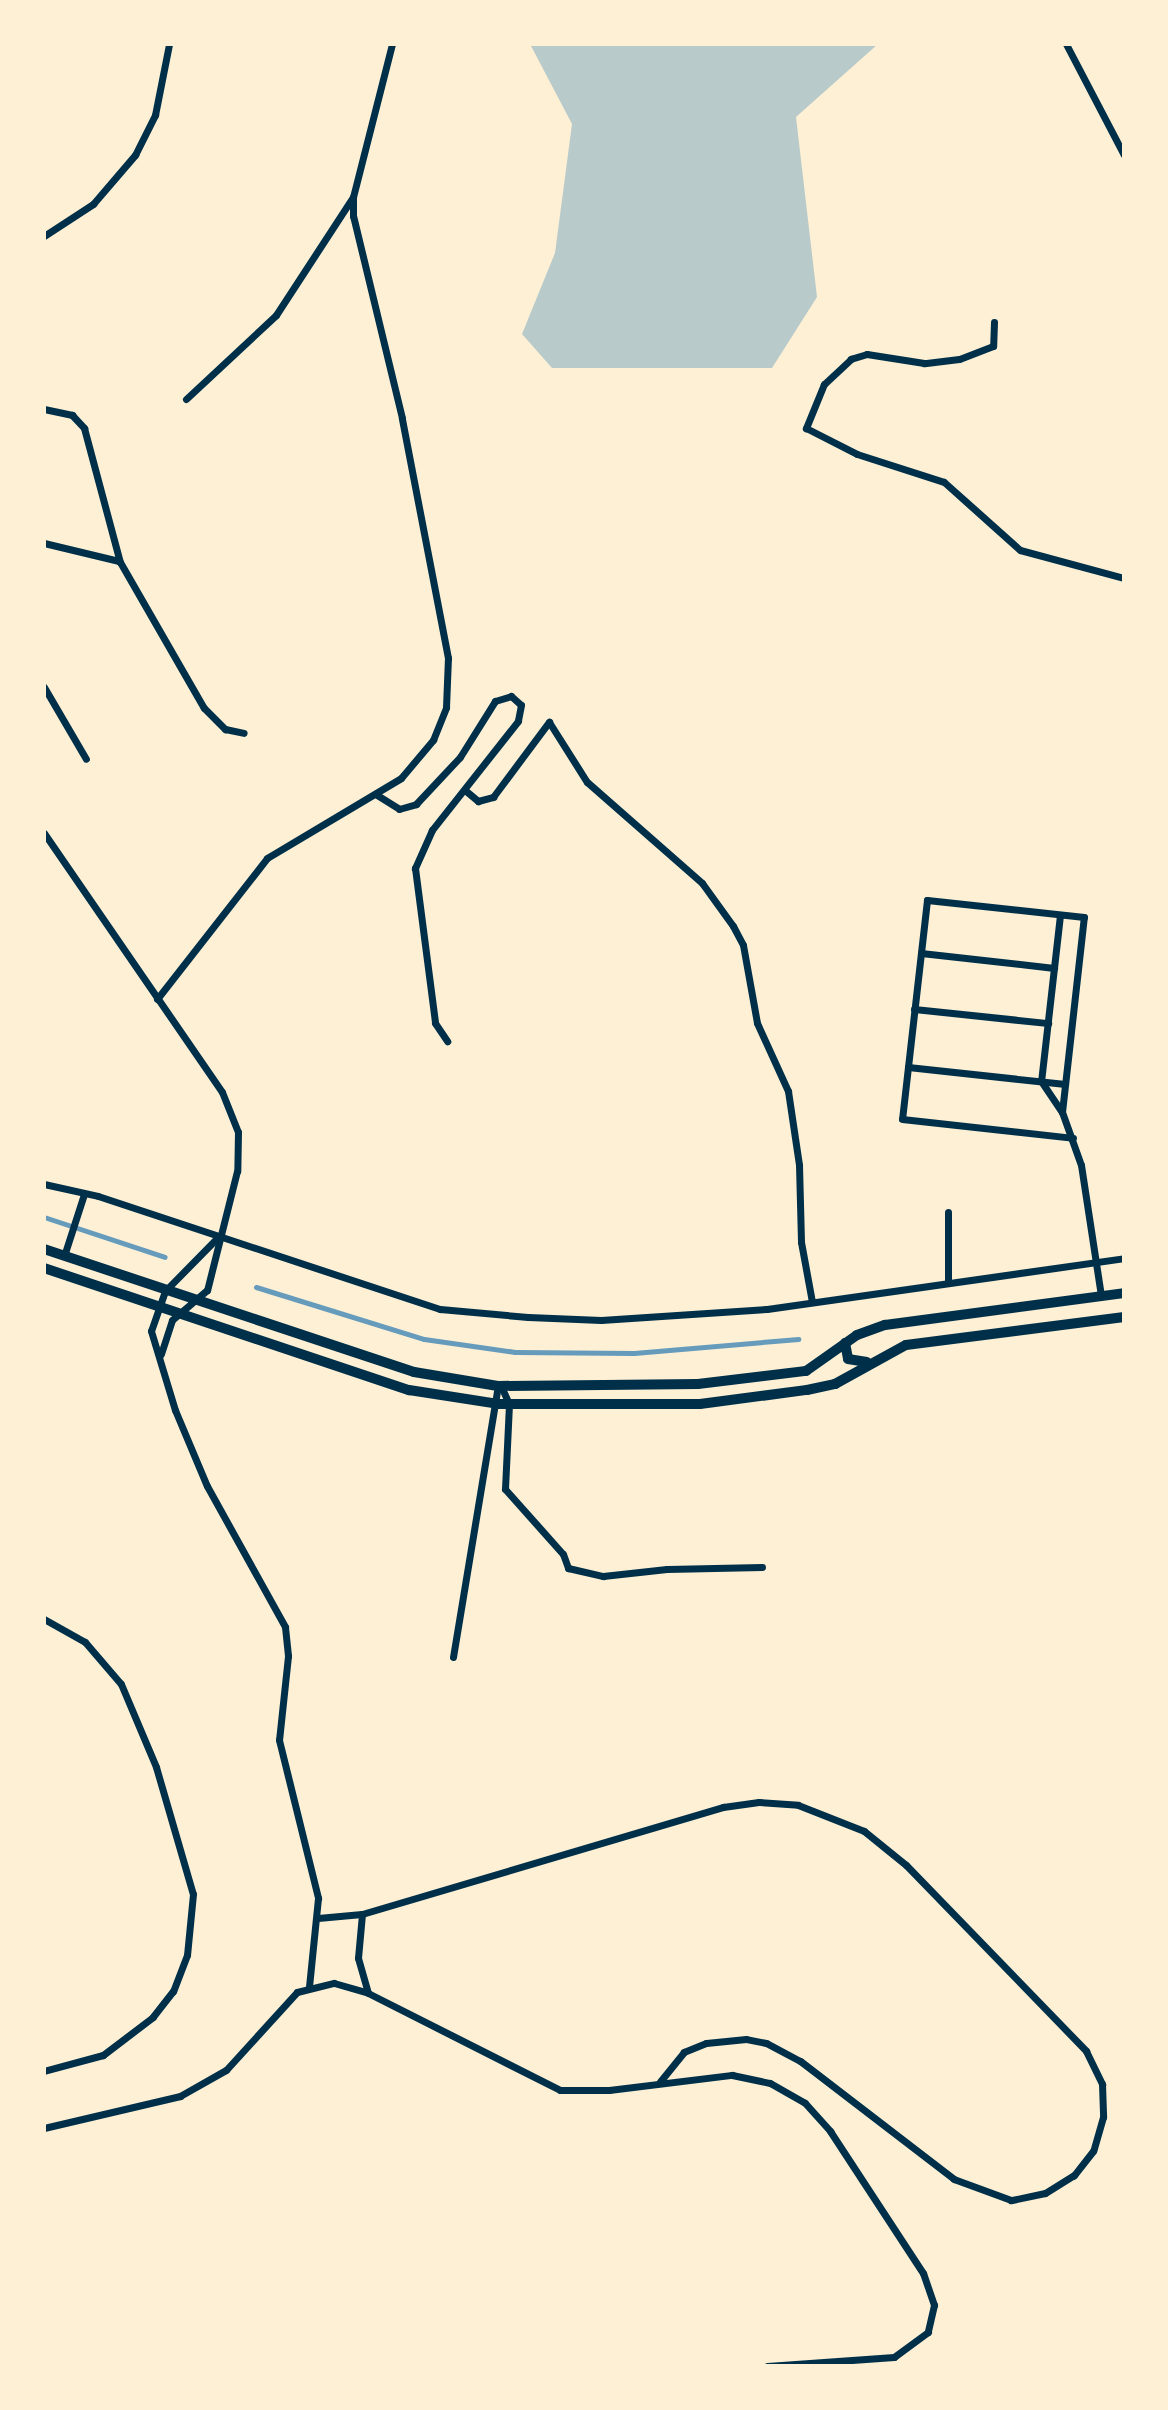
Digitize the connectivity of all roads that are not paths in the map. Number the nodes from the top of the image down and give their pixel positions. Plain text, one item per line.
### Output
1 (169, 44) edge
2 (392, 44) edge
3 (1066, 44) edge
4 (1124, 155) edge
5 (353, 197) junction
6 (44, 236) edge
7 (994, 322) dead end
8 (186, 399) dead end
9 (44, 409) edge
10 (44, 543) edge
11 (120, 562) junction
12 (1124, 578) edge
13 (44, 687) edge
14 (244, 733) dead end
15 (86, 759) dead end
16 (466, 791) junction
17 (377, 795) junction
18 (44, 833) edge
19 (1060, 915) junction
20 (921, 953) junction
21 (1054, 968) junction
22 (157, 999) junction
23 (914, 1009) junction
24 (1048, 1023) junction
25 (447, 1041) dead end
26 (908, 1067) junction
27 (1041, 1081) junction
28 (1065, 1084) junction
29 (1062, 1112) junction
30 (1073, 1138) junction
31 (44, 1184) edge
32 (84, 1194) junction
33 (948, 1212) dead end
34 (219, 1236) junction
35 (44, 1249) edge
36 (65, 1251) junction
37 (1124, 1258) edge
38 (1096, 1262) junction
39 (44, 1268) edge
40 (948, 1283) junction
41 (165, 1291) junction
42 (1124, 1293) edge
43 (1101, 1296) junction
44 (196, 1301) junction
45 (812, 1302) junction
46 (156, 1305) junction
47 (180, 1313) junction
48 (1124, 1317) edge
49 (845, 1343) junction
50 (161, 1361) junction
51 (867, 1362) junction
52 (500, 1386) junction
53 (504, 1404) junction
54 (762, 1567) dead end
55 (44, 1619) edge
56 (453, 1657) dead end
57 (362, 1914) junction
58 (318, 1918) junction
59 (309, 1987) junction
60 (368, 1993) junction
61 (44, 2071) edge
62 (660, 2082) junction
63 (44, 2128) edge
64 (767, 2366) edge

1 - 6 street
2 - 5 street
3 - 4 street
5 - 8 street
5 - 17 street
7 - 12 street
9 - 11 street
10 - 11 street
11 - 14 street
13 - 15 street
16 - 17 street
16 - 25 street
16 - 45 street
17 - 22 street
18 - 22 street
19 - 20 street
19 - 21 street
19 - 28 street
20 - 21 street
20 - 23 street
21 - 24 street
22 - 34 street
23 - 24 street
23 - 26 street
24 - 27 street
26 - 27 street
26 - 30 street
27 - 28 street
27 - 29 street
28 - 29 street
29 - 30 street
30 - 38 street
31 - 32 street
32 - 34 street
32 - 36 street
33 - 40 street
34 - 41 street
34 - 44 street
34 - 45 street
35 - 36 main road
36 - 41 main road
37 - 38 street
38 - 40 street
38 - 43 street
39 - 46 main road
40 - 45 street
41 - 44 main road
41 - 46 street
42 - 43 main road
43 - 49 main road
44 - 47 street
44 - 52 main road
46 - 47 main road
46 - 50 street
47 - 50 street
47 - 53 main road
48 - 51 main road
49 - 51 main road
49 - 52 main road
50 - 58 street
51 - 53 main road
52 - 53 street
53 - 54 street
53 - 56 street
55 - 61 street
57 - 58 street
57 - 60 street
57 - 62 street
58 - 59 street
59 - 60 street
59 - 63 street
60 - 62 street
62 - 64 street

